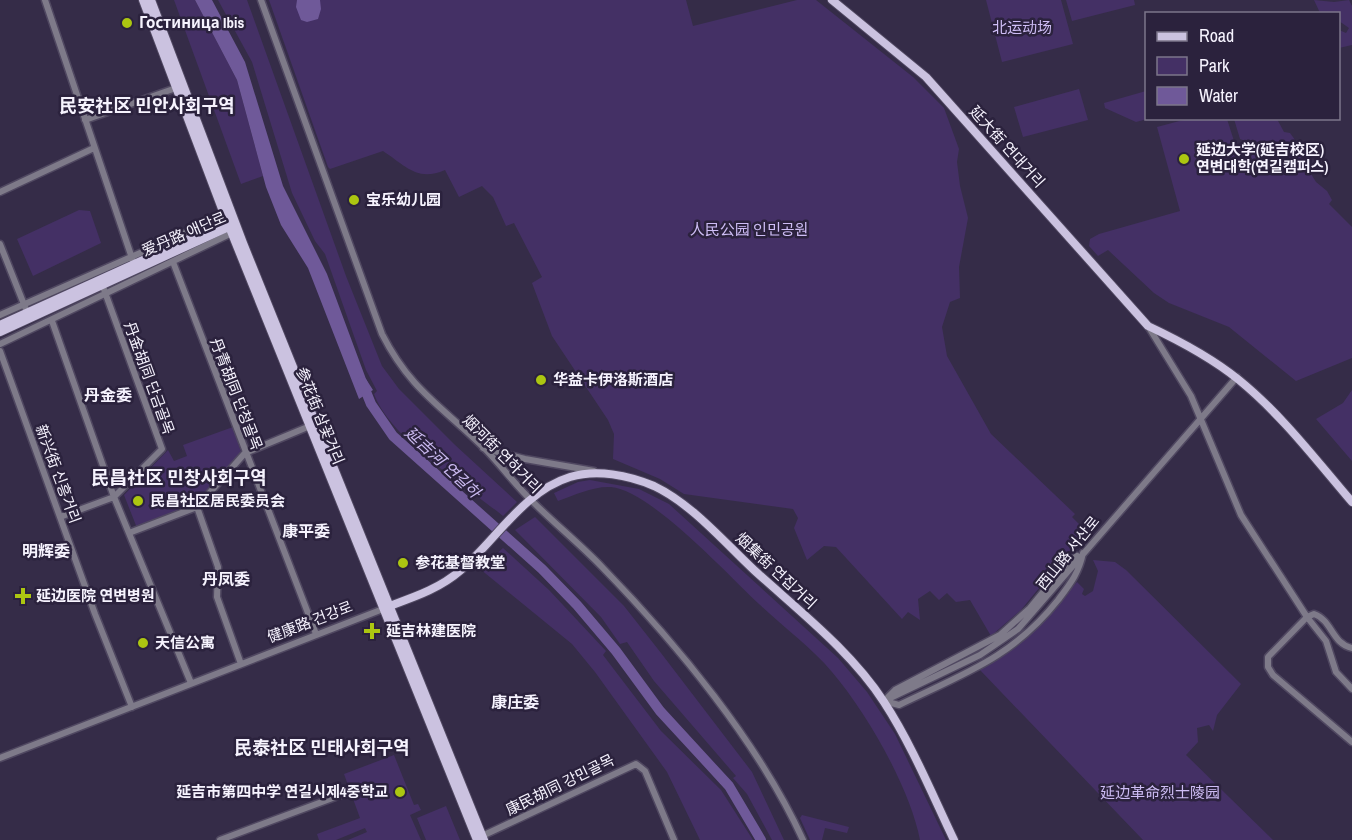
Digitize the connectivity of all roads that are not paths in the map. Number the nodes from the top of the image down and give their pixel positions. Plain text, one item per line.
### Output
1 (45, 0) edge
2 (143, 0) edge
3 (151, 0) edge
4 (261, 0) edge
5 (832, 0) edge
6 (176, 88) junction
7 (85, 120) junction
8 (94, 148) junction
9 (0, 192) edge
10 (230, 221) junction
11 (233, 235) junction
12 (0, 244) edge
13 (130, 255) junction
14 (173, 262) junction
15 (134, 264) junction
16 (102, 284) junction
17 (106, 296) junction
18 (25, 308) junction
19 (0, 315) edge
20 (52, 321) junction
21 (0, 325) edge
22 (1148, 326) junction
23 (0, 332) edge
24 (0, 344) edge
25 (0, 351) edge
26 (1236, 377) junction
27 (1203, 420) junction
28 (310, 426) junction
29 (483, 447) junction
30 (245, 453) junction
31 (602, 473) junction
32 (114, 497) junction
33 (531, 501) junction
34 (1352, 502) edge
35 (197, 507) junction
36 (60, 517) junction
37 (129, 533) junction
38 (1083, 552) junction
39 (386, 608) junction
40 (1307, 617) junction
41 (316, 634) junction
42 (1352, 648) edge
43 (241, 664) junction
44 (191, 683) junction
45 (1352, 689) edge
46 (884, 701) junction
47 (132, 707) junction
48 (1352, 742) edge
49 (0, 758) edge
50 (346, 793) dead end
51 (481, 839) edge
52 (220, 840) edge
53 (674, 840) edge
54 (803, 840) edge
55 (954, 840) edge

1 - 7 street
2 - 6 main road, 参花街 삼꽃거리
3 - 10 main road, 参花街 삼꽃거리
4 - 29 street, 烟河街 연하거리
5 - 22 main road, 延大街 연대거리
6 - 7 street
6 - 10 main road, 参花街 삼꽃거리
7 - 8 street
8 - 9 street
8 - 13 street
10 - 11 main road, 参花街 삼꽃거리
10 - 13 street, 爱丹路 애단로
10 - 15 main road, 爱丹路 애단로
10 - 16 main road, 爱丹路 애단로
10 - 39 main road, 参花街 삼꽃거리
11 - 14 street, 爱丹路 애단로
11 - 28 main road, 参花街 삼꽃거리
12 - 18 street
13 - 15 street
13 - 18 street, 爱丹路 애단로
14 - 17 street, 爱丹路 애단로
14 - 30 street, 丹青胡同 단청골목
15 - 18 main road, 爱丹路 애단로
16 - 17 street, 丹金胡同 단금골목
16 - 23 main road, 爱丹路 애단로
17 - 20 street, 爱丹路 애단로
17 - 32 street, 丹金胡同 단금골목
18 - 19 street, 爱丹路 애단로
18 - 21 main road, 爱丹路 애단로
20 - 24 street, 爱丹路 애단로
20 - 32 street
22 - 26 main road, 延大街 연대거리
22 - 27 street, 延大街 연대거리
25 - 36 street, 新兴街 신흥거리
26 - 27 street, 西山路 서산로
26 - 34 main road, 延大街 연대거리
27 - 38 street, 西山路 서산로
27 - 40 street, 延大街 연대거리
28 - 30 street
28 - 39 main road, 参花街 삼꽃거리
29 - 31 street, 烟集街 연집거리
29 - 33 street, 烟河街 연하거리
30 - 35 street
30 - 41 street, 丹青胡同 단청골목
31 - 33 main road, 健康路 건강로
31 - 46 main road, 烟集街 연집거리
32 - 36 street
32 - 37 street
33 - 39 main road, 健康路 건강로
33 - 54 street, 烟河街 연하거리
35 - 37 street
35 - 43 street
36 - 47 street, 新兴街 신흥거리
37 - 44 street
38 - 46 street, 西山路 서산로
38 - 46 street
39 - 41 street, 健康路 건강로
39 - 51 main road, 参花街 삼꽃거리
40 - 42 street
40 - 45 street, 延大街 연대거리
40 - 48 street
41 - 43 street, 健康路 건강로
43 - 44 street, 健康路 건강로
44 - 47 street, 健康路 건강로
46 - 55 main road, 烟集街 연집거리
47 - 49 street, 健康路 건강로
50 - 52 street
51 - 53 street, 康民胡同 강민골목

